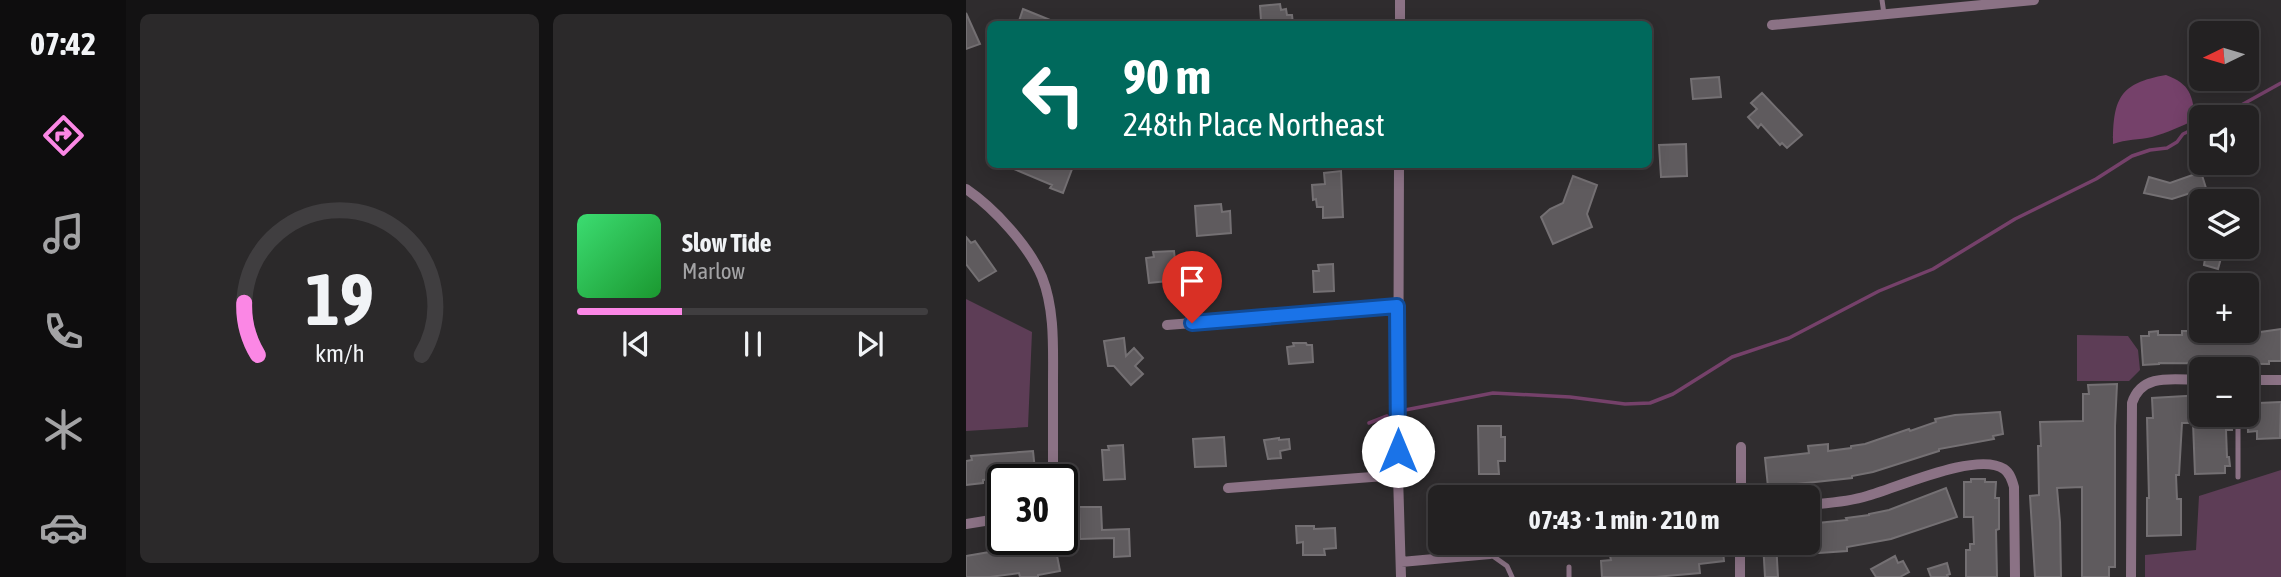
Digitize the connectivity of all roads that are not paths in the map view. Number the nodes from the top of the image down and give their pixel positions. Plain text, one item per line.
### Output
1 (1400, 0) edge
2 (1882, 0) edge
3 (2034, 0) edge
4 (1884, 14) junction
5 (1400, 21) edge
6 (1772, 25) dead end
7 (1399, 168) edge
8 (966, 189) edge
9 (1397, 306) junction
10 (1167, 325) dead end
11 (2189, 380) edge
12 (2259, 380) edge
13 (2281, 380) edge
14 (2238, 427) edge
15 (1741, 447) dead end
16 (1053, 464) edge
17 (1398, 475) junction
18 (2238, 477) dead end
19 (1741, 485) edge
20 (1227, 488) dead end
21 (1820, 504) edge
22 (987, 521) edge
23 (966, 524) edge
24 (1476, 555) edge
25 (1491, 555) edge
26 (1740, 555) edge
27 (1461, 556) joint
28 (1401, 562) junction
29 (1569, 567) dead end
30 (1401, 577) edge
31 (1512, 577) edge
32 (1569, 577) edge
33 (1740, 577) edge
34 (2015, 577) edge
35 (2131, 577) edge

1 - 5 street
2 - 4 lane
3 - 4 street
4 - 6 street
7 - 9 street
8 - 16 street
9 - 10 street
9 - 17 street
11 - 35 street
12 - 13 street
14 - 18 lane
15 - 19 street
17 - 20 street
17 - 28 street
21 - 34 street
22 - 23 street
24 - 27 street
25 - 31 lane
26 - 33 street
27 - 28 street
28 - 30 street
29 - 32 lane

